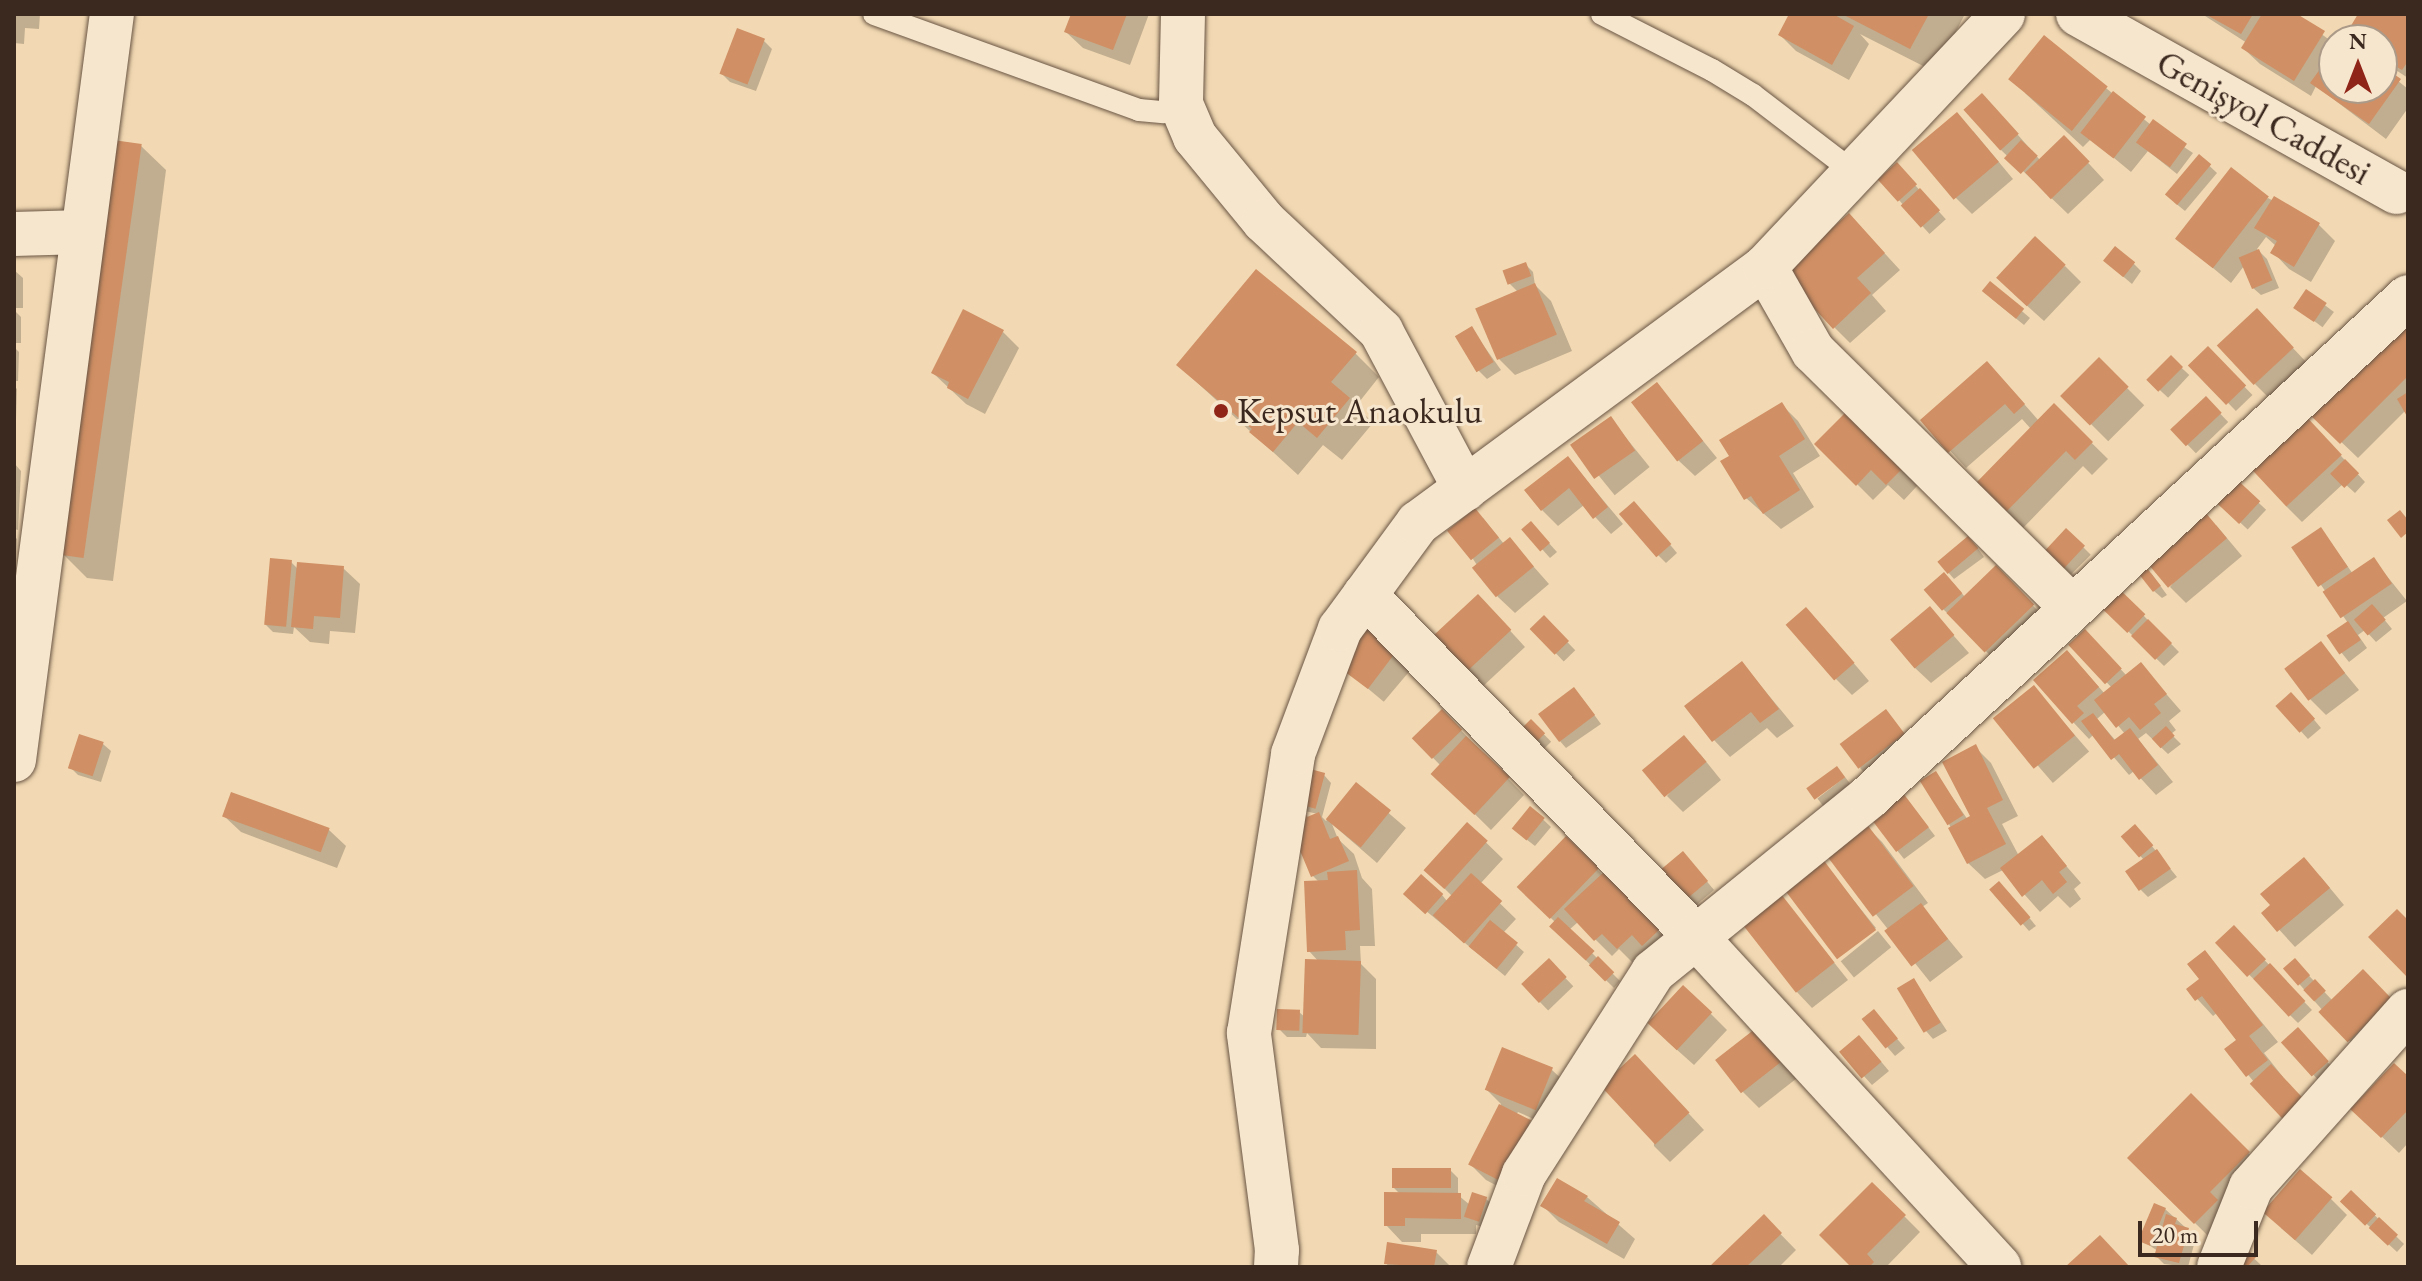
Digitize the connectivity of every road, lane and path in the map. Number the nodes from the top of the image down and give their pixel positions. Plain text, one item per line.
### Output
1 (112, 14) edge
2 (874, 14) edge
3 (1183, 14) edge
4 (1602, 14) edge
5 (2003, 14) edge
6 (2078, 14) edge
7 (1181, 104) junction
8 (1855, 173) junction
9 (2405, 193) edge
10 (83, 232) junction
11 (14, 234) edge
12 (1765, 267) junction
13 (2408, 297) edge
14 (1465, 489) junction
15 (1365, 595) junction
16 (24, 606) edge
17 (2072, 607) junction
18 (14, 760) edge
19 (1696, 937) junction
20 (2404, 1024) edge
21 (1276, 1267) edge
22 (1489, 1267) edge
23 (1999, 1267) edge
24 (2219, 1267) edge

1 - 10 street
2 - 7 lane
3 - 7 street
4 - 8 lane
5 - 8 street
6 - 9 street, Genişyol Caddesi
7 - 14 street
8 - 12 street
10 - 11 street
10 - 16 street
12 - 14 street
12 - 17 street
13 - 17 street
14 - 15 street
15 - 19 street
15 - 21 street
16 - 18 street
17 - 19 street
19 - 22 street
19 - 23 street
20 - 24 street

